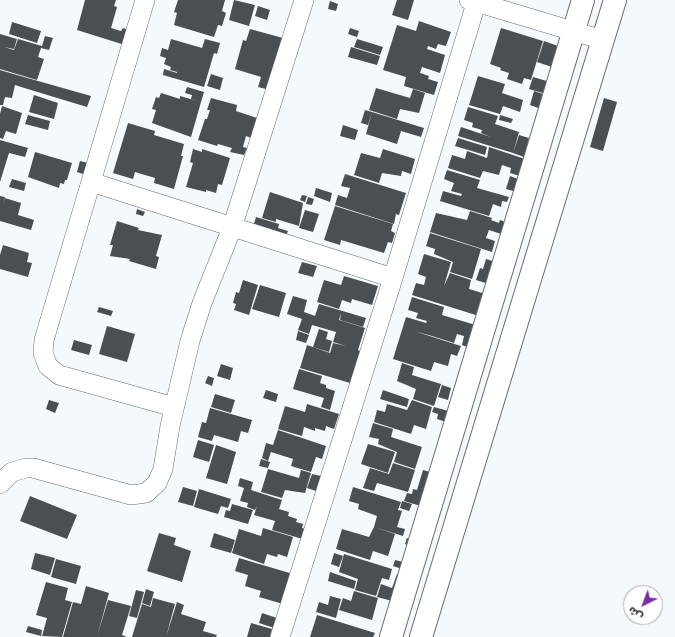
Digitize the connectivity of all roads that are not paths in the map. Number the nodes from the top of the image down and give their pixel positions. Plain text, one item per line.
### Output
1 (145, 0) edge
2 (304, 0) edge
3 (583, 0) edge
4 (615, 0) edge
5 (474, 1) edge
6 (574, 32) junction
7 (603, 40) junction
8 (91, 182) junction
9 (232, 228) junction
10 (393, 278) junction
11 (174, 407) junction
12 (0, 484) edge
13 (280, 637) edge
14 (391, 637) edge
15 (421, 637) edge

1 - 8 street
2 - 9 street
3 - 6 street
4 - 7 street
5 - 6 street
5 - 10 street
6 - 7 street
6 - 14 street
7 - 15 street
8 - 9 street
8 - 11 street
9 - 10 street
9 - 11 street
10 - 13 street
11 - 12 street

